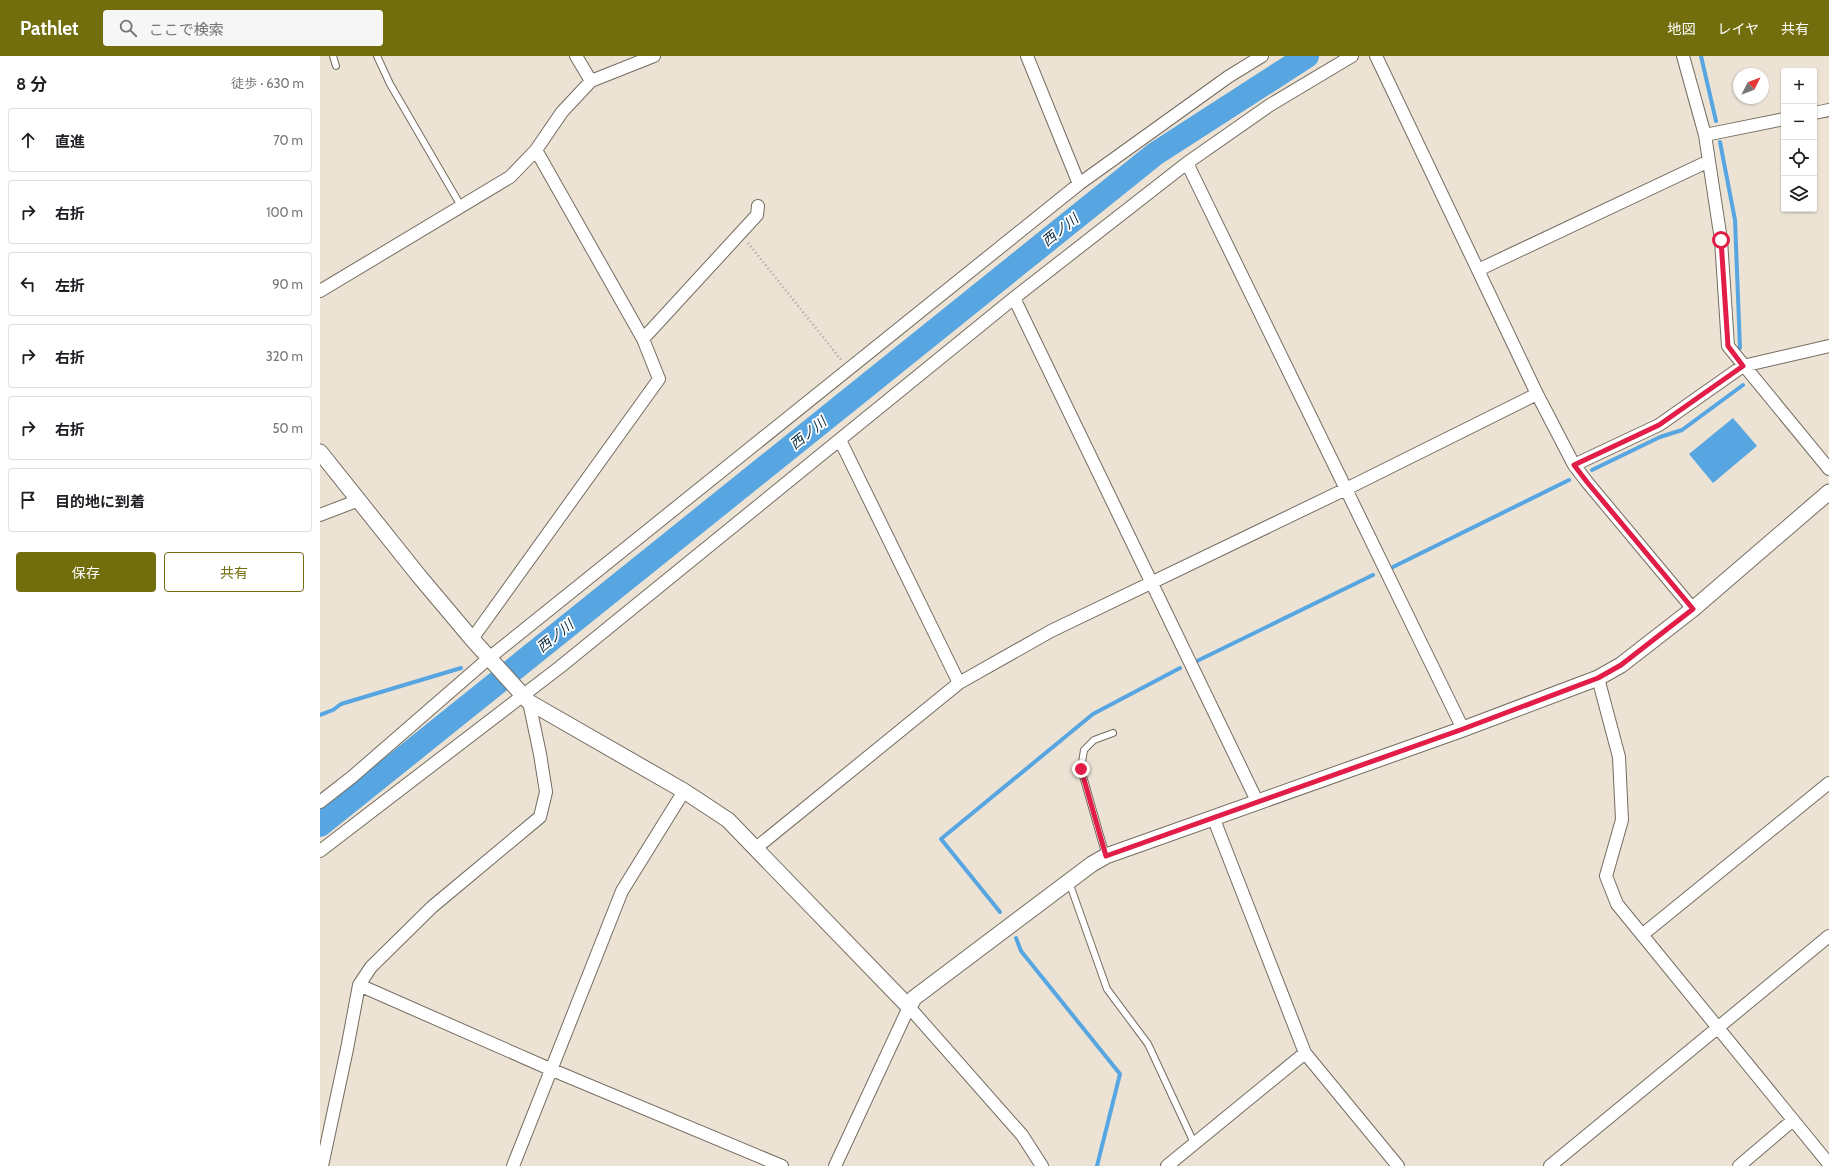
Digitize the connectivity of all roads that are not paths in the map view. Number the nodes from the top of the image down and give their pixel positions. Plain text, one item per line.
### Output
1 (332, 56) edge
2 (377, 56) edge
3 (576, 56) edge
4 (654, 56) edge
5 (1027, 56) edge
6 (1262, 56) edge
7 (1352, 56) edge
8 (1376, 56) edge
9 (1684, 56) edge
10 (336, 66) dead end
11 (591, 81) junction
12 (1829, 110) edge
13 (1817, 112) edge
14 (1781, 120) edge
15 (1704, 135) junction
16 (536, 150) junction
17 (1708, 161) junction
18 (1187, 163) junction
19 (1079, 184) junction
20 (461, 206) junction
21 (758, 206) dead end
22 (1478, 270) junction
23 (320, 291) edge
24 (1014, 298) junction
25 (643, 339) junction
26 (1829, 346) edge
27 (1743, 366) junction
28 (1537, 394) junction
29 (840, 440) junction
30 (320, 452) edge
31 (1574, 465) junction
32 (1829, 469) edge
33 (1346, 490) junction
34 (1829, 492) edge
35 (359, 500) junction
36 (320, 515) edge
37 (1151, 583) junction
38 (1693, 609) junction
39 (472, 639) junction
40 (493, 662) junction
41 (1598, 678) junction
42 (959, 683) junction
43 (522, 694) junction
44 (1463, 729) junction
45 (1113, 733) dead end
46 (1829, 783) edge
47 (684, 791) junction
48 (320, 802) edge
49 (1257, 802) junction
50 (1213, 818) junction
51 (756, 848) junction
52 (320, 851) edge
53 (1106, 856) junction
54 (1069, 882) junction
55 (1642, 935) junction
56 (1829, 936) edge
57 (359, 985) junction
58 (909, 1007) junction
59 (1718, 1028) junction
60 (1305, 1053) junction
61 (550, 1069) junction
62 (1792, 1120) junction
63 (1194, 1143) junction
64 (1829, 1164) edge
65 (322, 1166) edge
66 (513, 1166) edge
67 (782, 1166) edge
68 (835, 1166) edge
69 (1042, 1166) edge
70 (1167, 1166) edge
71 (1398, 1166) edge
72 (1550, 1166) edge
73 (1739, 1166) edge

1 - 10 lane
2 - 20 lane
3 - 11 street
4 - 11 street
5 - 19 street
6 - 19 street
7 - 18 street
8 - 22 street
9 - 15 street
11 - 16 street
12 - 13 street
14 - 15 street
15 - 17 street
16 - 20 street
16 - 25 street
17 - 22 street
17 - 27 street
18 - 24 street
18 - 33 street
19 - 40 street
20 - 23 street
21 - 25 street
22 - 28 street
24 - 29 street
24 - 37 street
25 - 39 street
26 - 27 street
27 - 31 street
27 - 32 street
28 - 31 street
28 - 33 street
29 - 42 street
29 - 43 street
30 - 35 street
31 - 38 street
33 - 37 street
33 - 44 street
34 - 38 street
35 - 36 street
35 - 39 street
37 - 42 street
37 - 49 street
38 - 41 street
39 - 40 street
40 - 43 street
40 - 48 street
41 - 44 street
41 - 55 street
42 - 51 street
43 - 47 street
43 - 52 street
43 - 57 street
44 - 49 street
45 - 53 lane
46 - 55 street
47 - 51 street
47 - 61 street
49 - 50 street
50 - 53 street
50 - 60 street
51 - 58 street
53 - 54 street
54 - 58 street
54 - 63 lane
55 - 59 street
56 - 59 street
57 - 61 street
57 - 65 street
58 - 68 street
58 - 69 street
59 - 62 street
59 - 72 street
60 - 63 street
60 - 71 street
61 - 66 street
61 - 67 street
62 - 64 street
62 - 73 street
63 - 70 street

